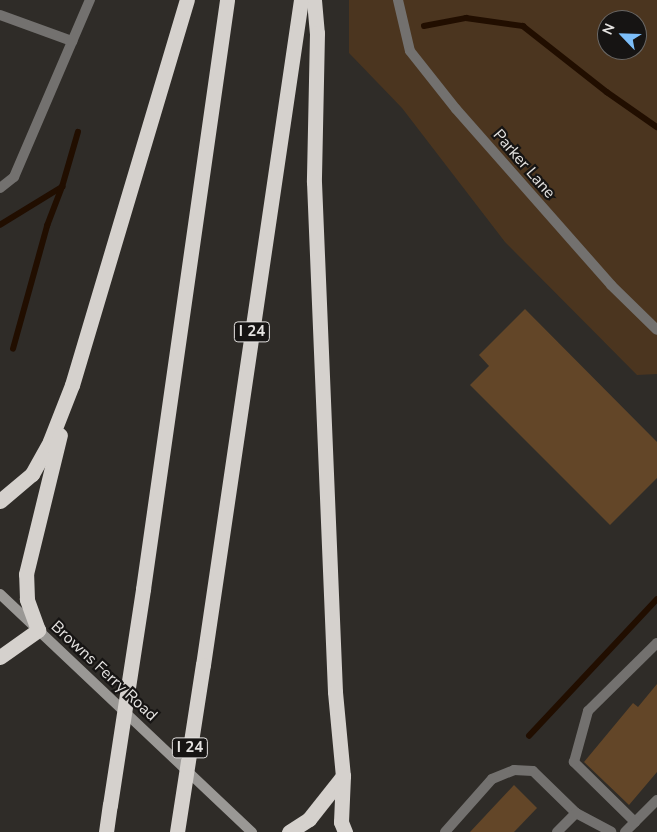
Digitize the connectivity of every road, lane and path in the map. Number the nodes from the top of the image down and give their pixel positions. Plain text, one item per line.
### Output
1 (90, 0) edge
2 (186, 0) edge
3 (227, 0) edge
4 (301, 0) edge
5 (314, 0) edge
6 (398, 0) edge
7 (0, 15) edge
8 (72, 41) junction
9 (0, 188) edge
10 (657, 330) edge
11 (72, 385) junction
12 (0, 501) edge
13 (0, 594) edge
14 (38, 630) junction
15 (657, 643) edge
16 (0, 657) edge
17 (342, 776) junction
18 (657, 800) edge
19 (576, 813) junction
20 (635, 822) junction
21 (106, 832) edge
22 (177, 832) edge
23 (252, 832) edge
24 (289, 832) edge
25 (345, 832) edge
26 (445, 832) edge
27 (557, 832) edge
28 (610, 832) edge
29 (625, 832) edge

1 - 8 street
2 - 11 highway
3 - 21 highway, bridge
4 - 22 highway, I 24, bridge
5 - 17 highway
6 - 10 street, Parker Lane
7 - 8 street
8 - 9 street
11 - 12 highway
11 - 14 highway
13 - 14 street, Browns Ferry Road
14 - 16 highway
14 - 23 street, Browns Ferry Road
15 - 20 street
17 - 24 highway
17 - 25 highway
18 - 20 street
19 - 26 street
19 - 27 street
19 - 28 street
20 - 29 street

